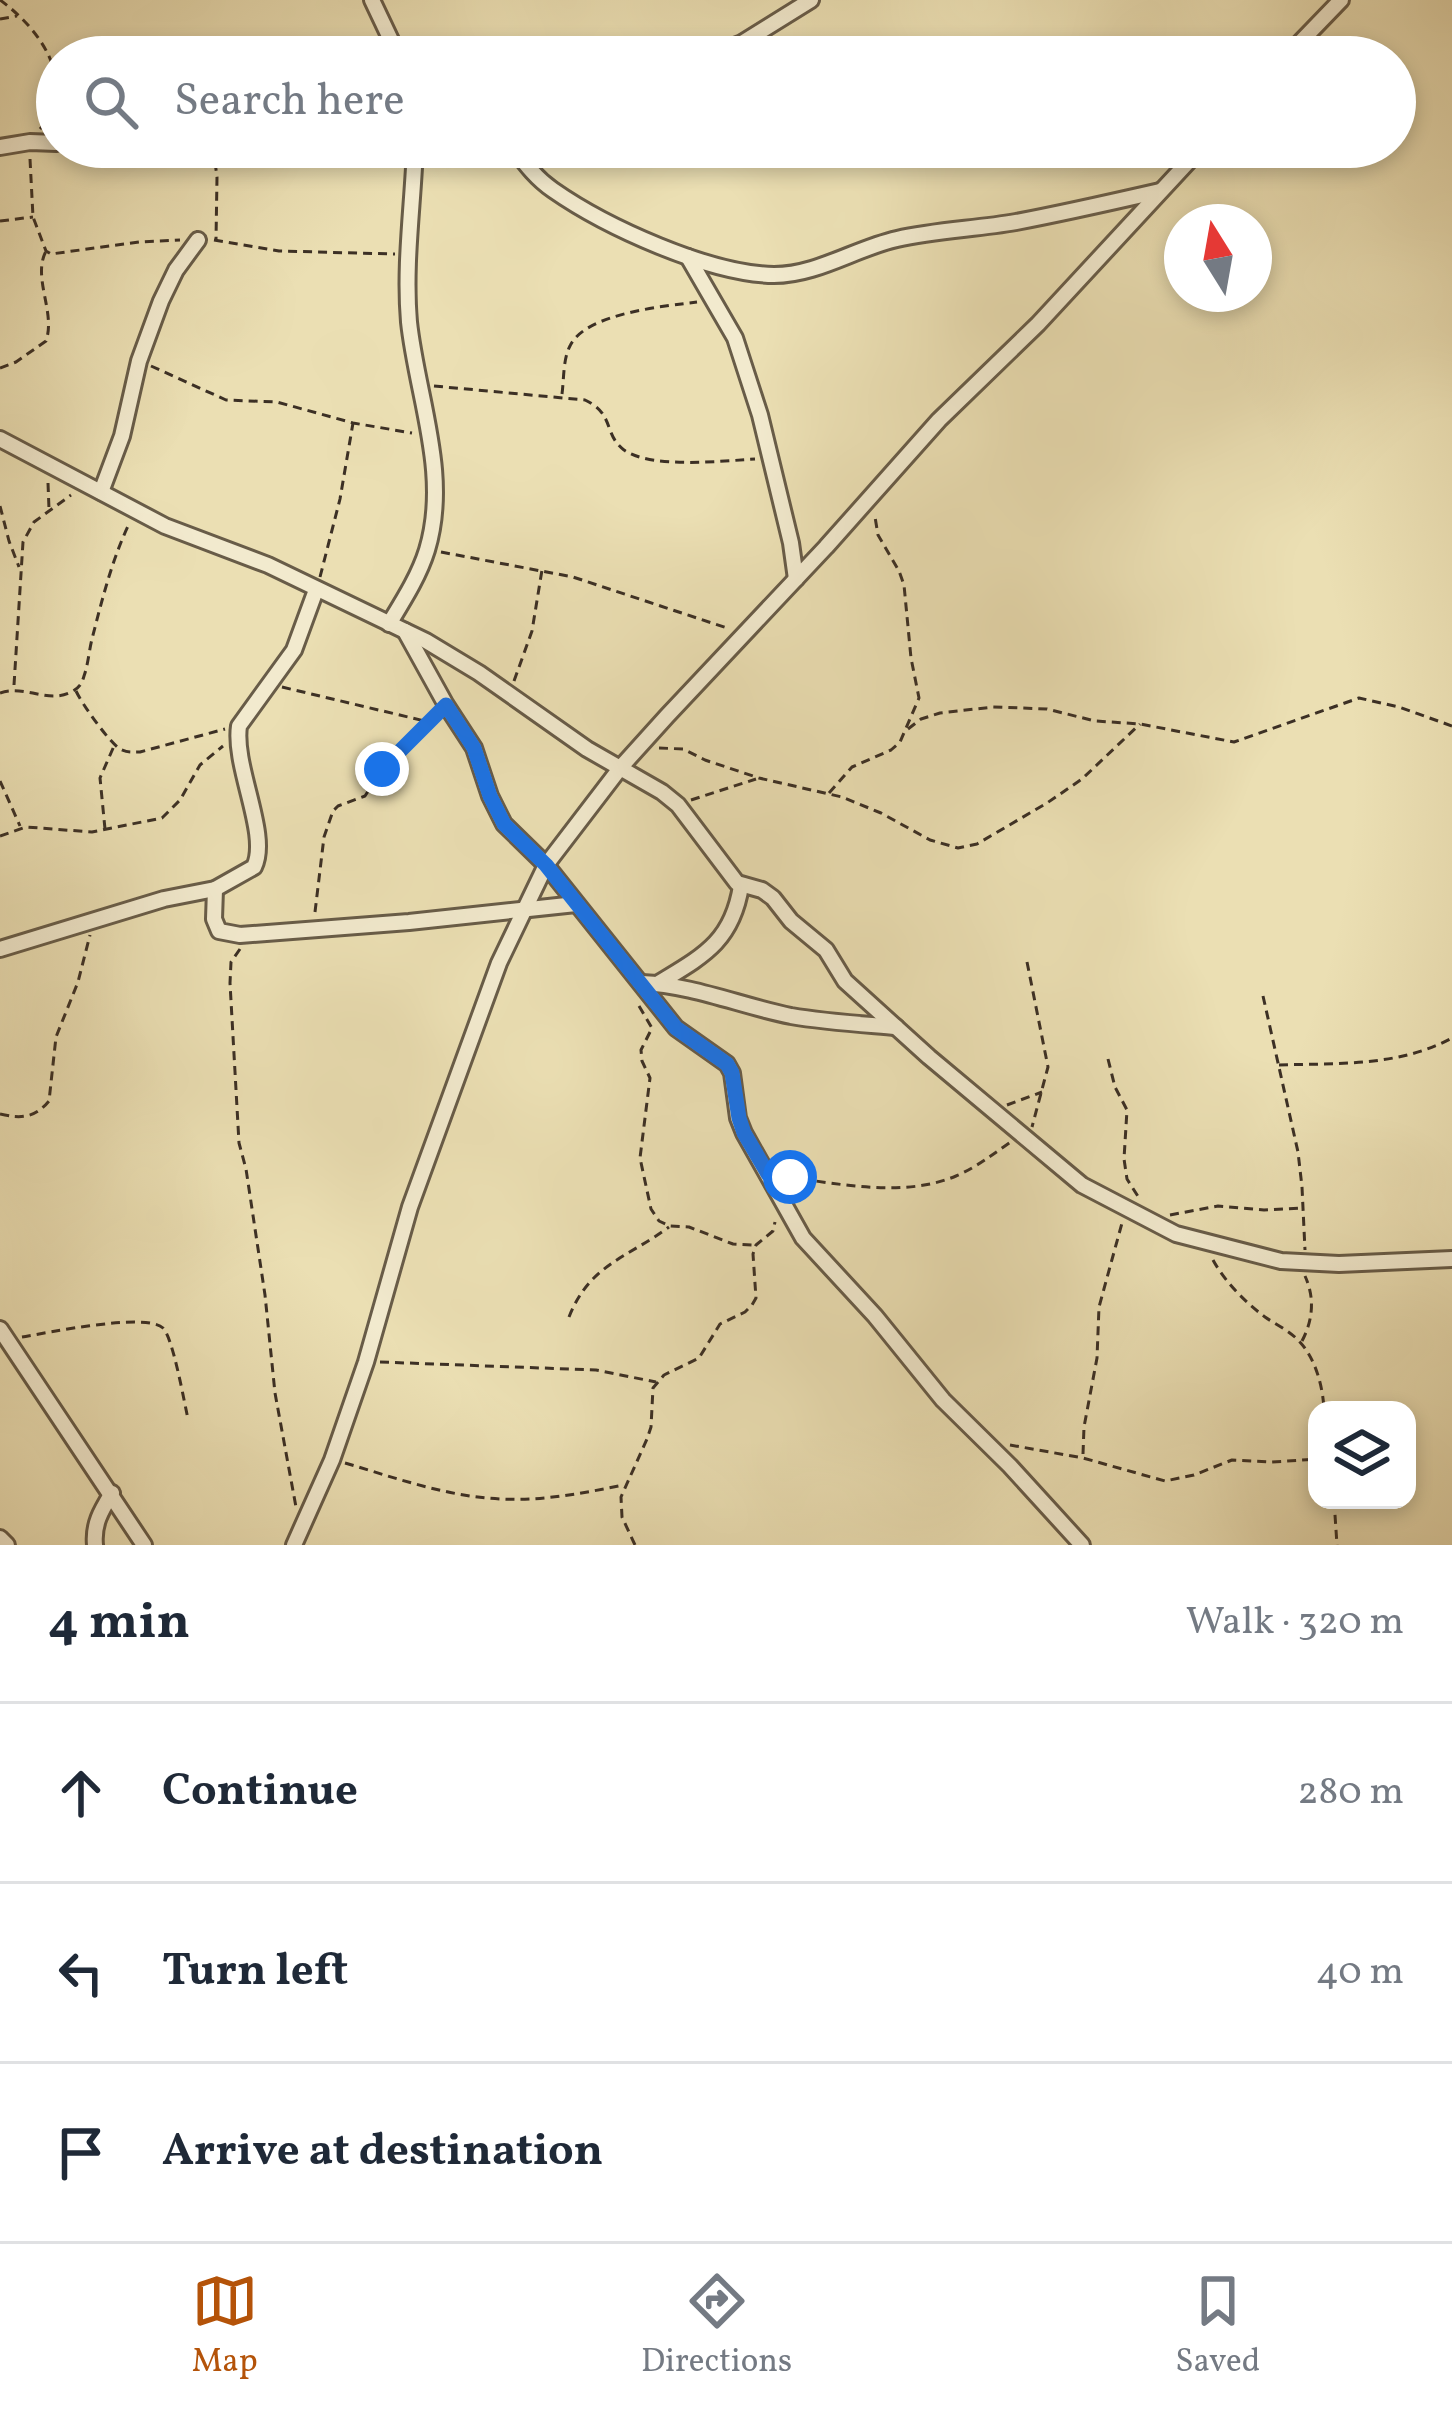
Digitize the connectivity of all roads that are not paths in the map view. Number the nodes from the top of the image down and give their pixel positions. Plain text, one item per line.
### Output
1 (372, 0) edge
2 (811, 0) edge
3 (1340, 0) edge
4 (389, 36) edge
5 (753, 36) edge
6 (1306, 36) edge
7 (36, 142) edge
8 (0, 147) edge
9 (414, 168) edge
10 (531, 168) edge
11 (1182, 168) edge
12 (1160, 191) junction
13 (198, 240) road end
14 (688, 257) junction
15 (0, 439) edge
16 (101, 492) junction
17 (796, 579) junction
18 (316, 590) junction
19 (389, 624) junction
20 (405, 631) junction
21 (621, 767) junction
22 (546, 865) junction
23 (741, 886) junction
24 (214, 889) junction
25 (576, 904) junction
26 (522, 911) junction
27 (0, 950) edge
28 (650, 984) junction
29 (898, 1028) junction
30 (1452, 1259) edge
31 (3, 1335) edge
32 (112, 1493) junction
33 (0, 1538) edge
34 (297, 1539) edge
35 (8, 1545) edge
36 (95, 1545) edge
37 (144, 1545) edge
38 (1082, 1545) edge

1 - 4 street
2 - 5 street
3 - 6 street
7 - 8 street
9 - 19 street
10 - 14 street
11 - 12 street
12 - 14 street
12 - 17 street
13 - 16 street
14 - 17 street
15 - 16 street
16 - 18 street
17 - 21 street
18 - 19 street
18 - 24 street
19 - 20 street
20 - 21 street
20 - 22 street
21 - 22 street
21 - 23 street
22 - 25 street
22 - 26 street
23 - 28 street
23 - 29 street
24 - 26 street
24 - 27 street
25 - 26 street
25 - 28 street
26 - 34 street
28 - 29 street
28 - 38 street
29 - 30 street
31 - 32 street
32 - 36 street
32 - 37 street
33 - 35 street

